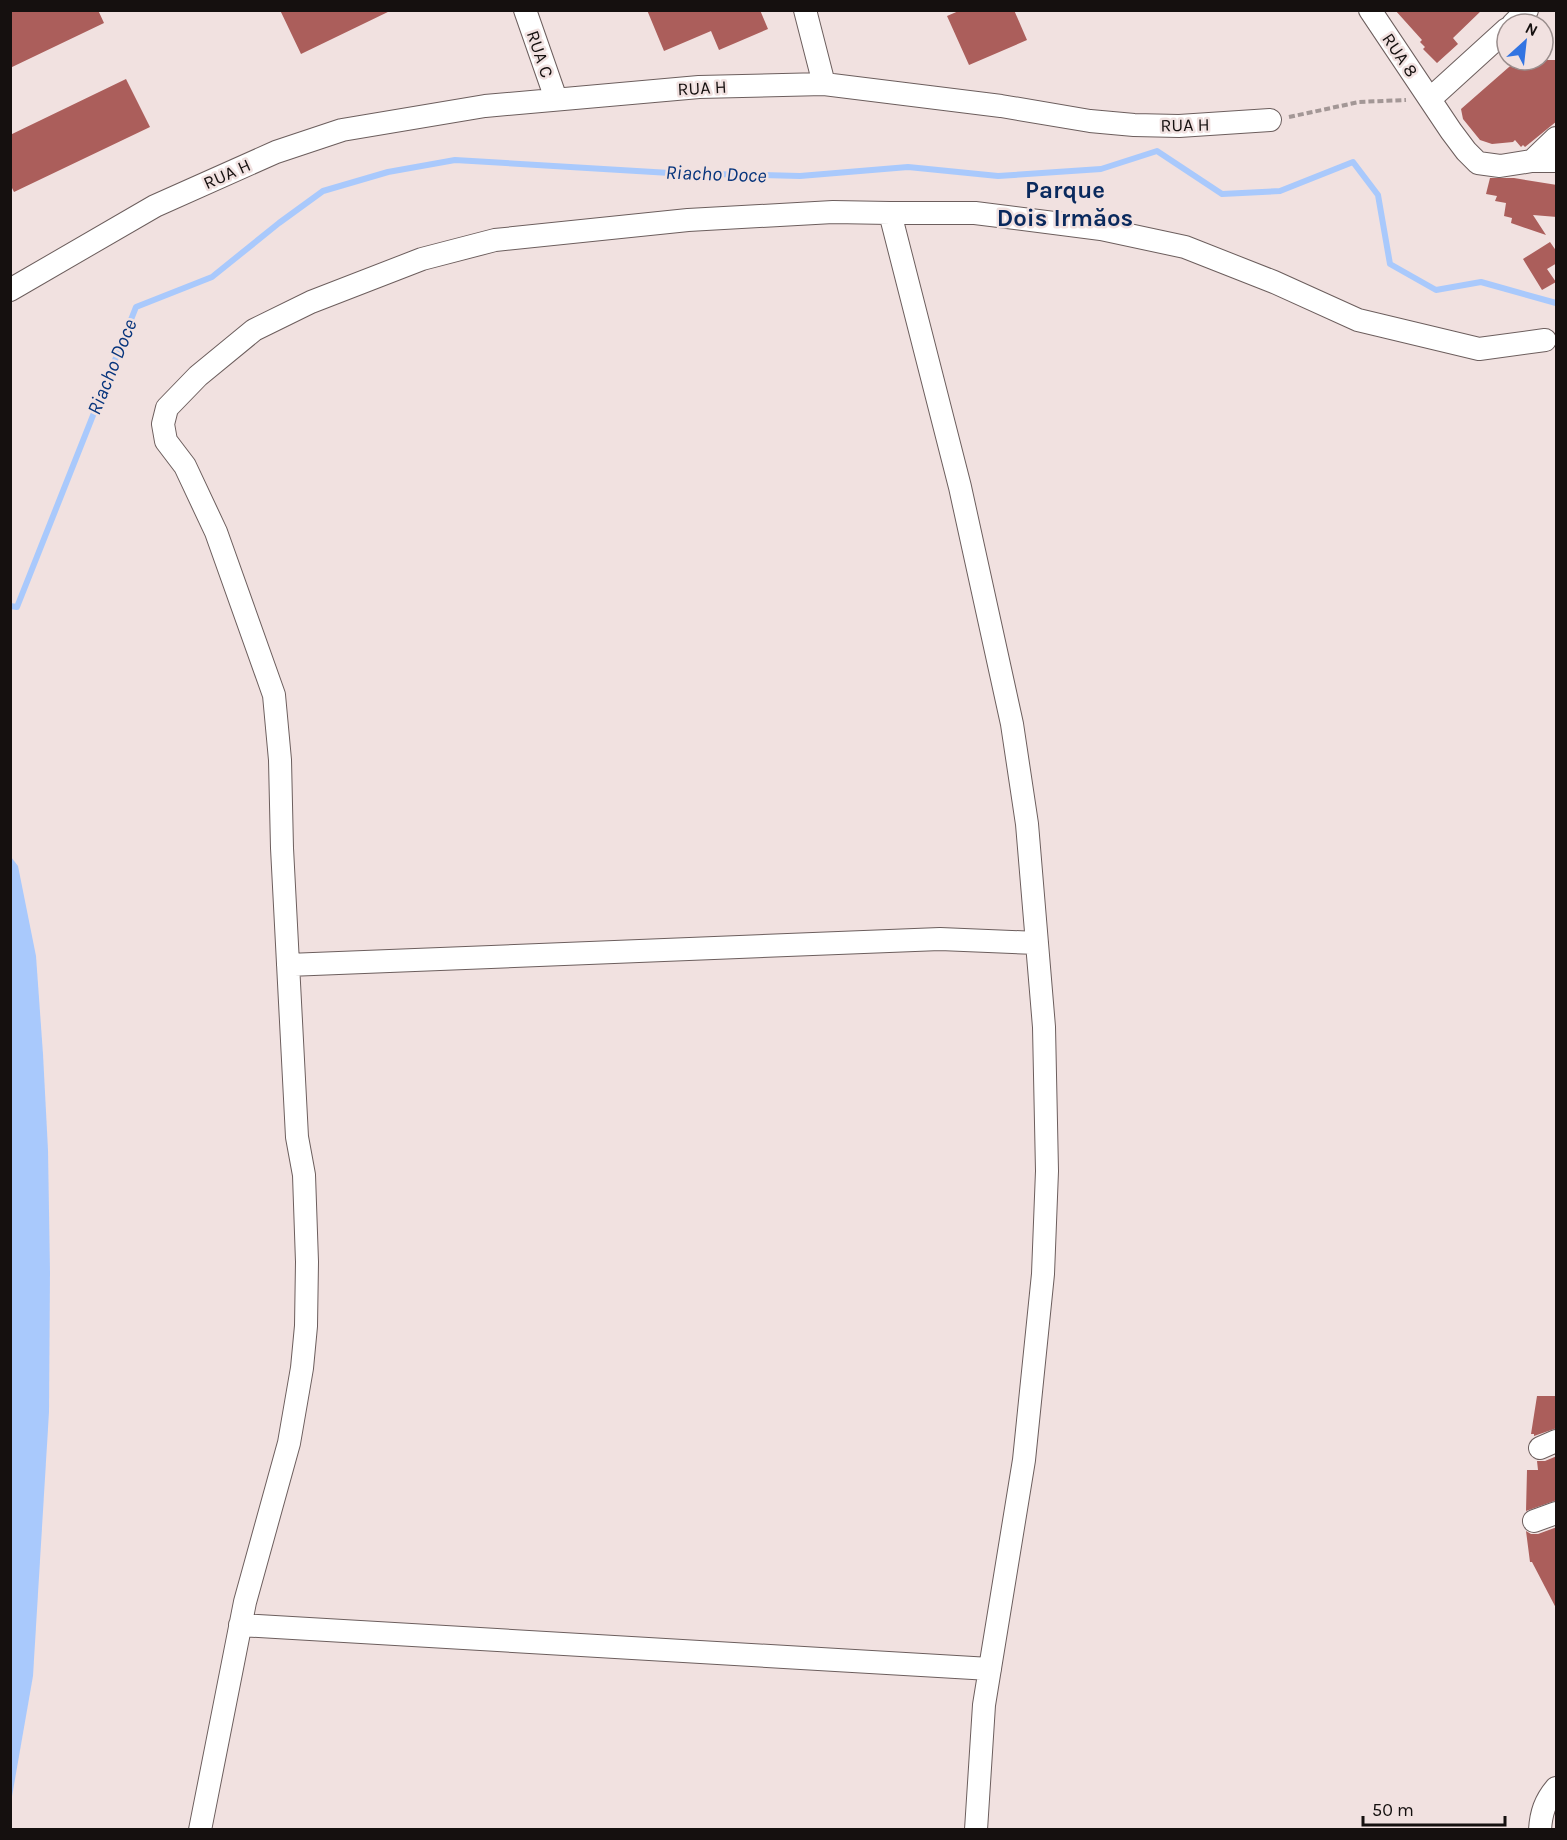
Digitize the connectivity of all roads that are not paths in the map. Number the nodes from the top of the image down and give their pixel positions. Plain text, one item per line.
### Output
1 (525, 10) edge
2 (805, 10) edge
3 (1370, 10) edge
4 (1495, 40) edge
5 (824, 84) junction
6 (556, 99) junction
7 (1430, 99) junction
8 (1270, 120) road end
9 (1557, 138) edge
10 (1532, 161) junction
11 (1557, 161) edge
12 (890, 213) junction
13 (10, 290) edge
14 (1545, 340) dead end
15 (1037, 943) junction
16 (288, 965) junction
17 (1557, 1513) edge
18 (1534, 1521) dead end
19 (240, 1625) junction
20 (990, 1669) junction
21 (1557, 1788) edge
22 (200, 1830) edge
23 (976, 1830) edge
24 (1540, 1830) edge

1 - 6 street, RUA C
2 - 5 street
3 - 7 street, RUA 8
4 - 7 street
5 - 6 street, RUA H
5 - 8 street, RUA H
6 - 13 street, RUA H
7 - 10 street, RUA 8
9 - 10 street
10 - 11 street
12 - 14 street
12 - 15 street
12 - 16 street
15 - 16 street
15 - 20 street
16 - 19 street
17 - 18 street
19 - 20 street
19 - 22 street
20 - 23 street
21 - 24 street

